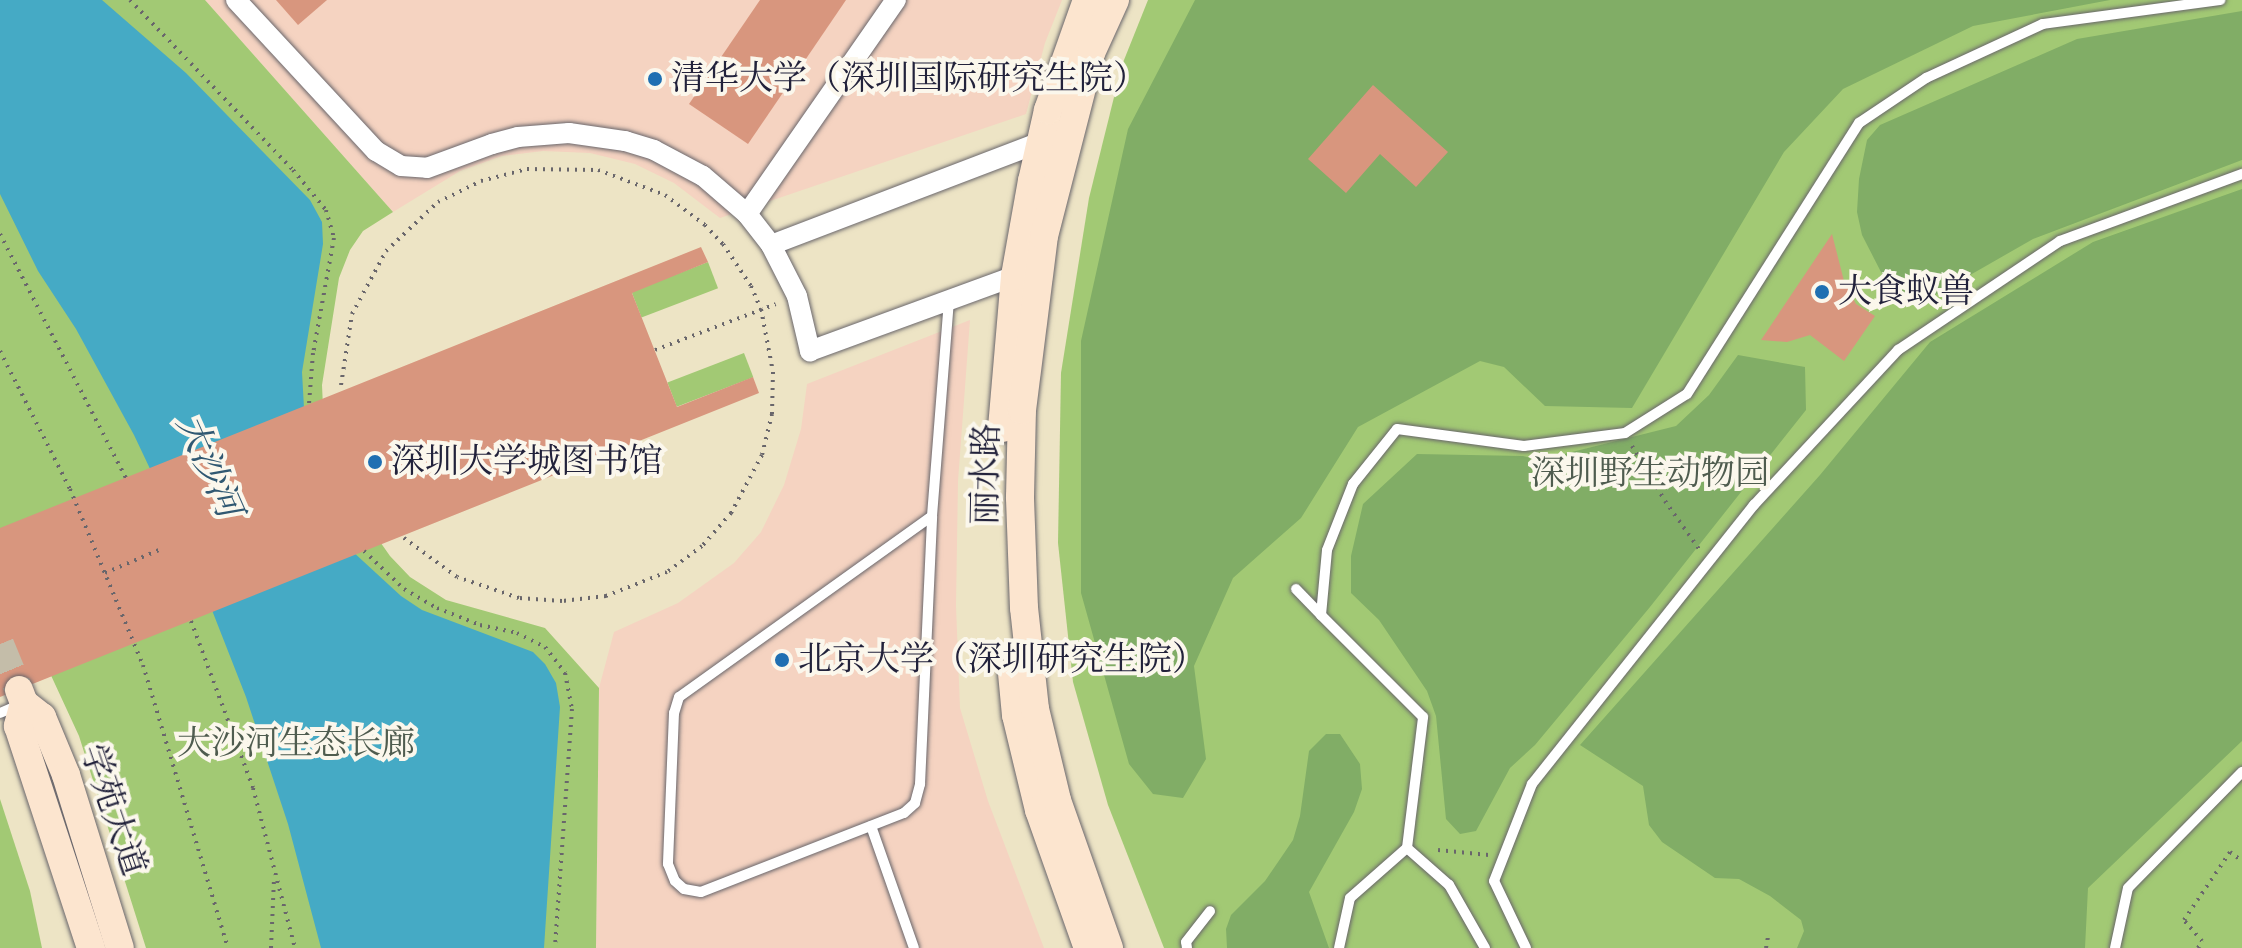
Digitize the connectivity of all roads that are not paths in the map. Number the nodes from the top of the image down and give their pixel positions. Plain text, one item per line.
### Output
1 (236, 0) edge
2 (896, 0) edge
3 (1087, 0) edge
4 (1115, 0) edge
5 (2220, 0) edge
6 (1041, 142) junction
7 (2242, 174) edge
8 (747, 214) junction
9 (771, 245) junction
10 (1015, 276) junction
11 (949, 300) junction
12 (932, 516) junction
13 (1296, 589) dead end
14 (1321, 615) junction
15 (14, 702) edge
16 (2242, 772) edge
17 (871, 826) junction
18 (1407, 848) junction
19 (1210, 911) dead end
20 (91, 948) edge
21 (120, 948) edge
22 (914, 948) edge
23 (1088, 948) edge
24 (1109, 948) edge
25 (1187, 948) edge
26 (1339, 948) edge
27 (1485, 948) edge
28 (1526, 948) edge
29 (2115, 948) edge

1 - 8 street
2 - 8 street
3 - 6 main road, 丽水路
4 - 24 main road, 丽水路
5 - 14 lane
6 - 9 street
6 - 10 main road, 丽水路
7 - 28 lane
8 - 9 street
9 - 11 street
10 - 11 street
10 - 23 main road, 丽水路
11 - 12 lane
12 - 17 lane
12 - 17 lane
13 - 14 lane
14 - 18 lane
15 - 20 main road, 学苑大道
15 - 21 main road, 学苑大道
16 - 29 lane
17 - 22 lane
18 - 26 lane
18 - 27 lane
19 - 25 lane

